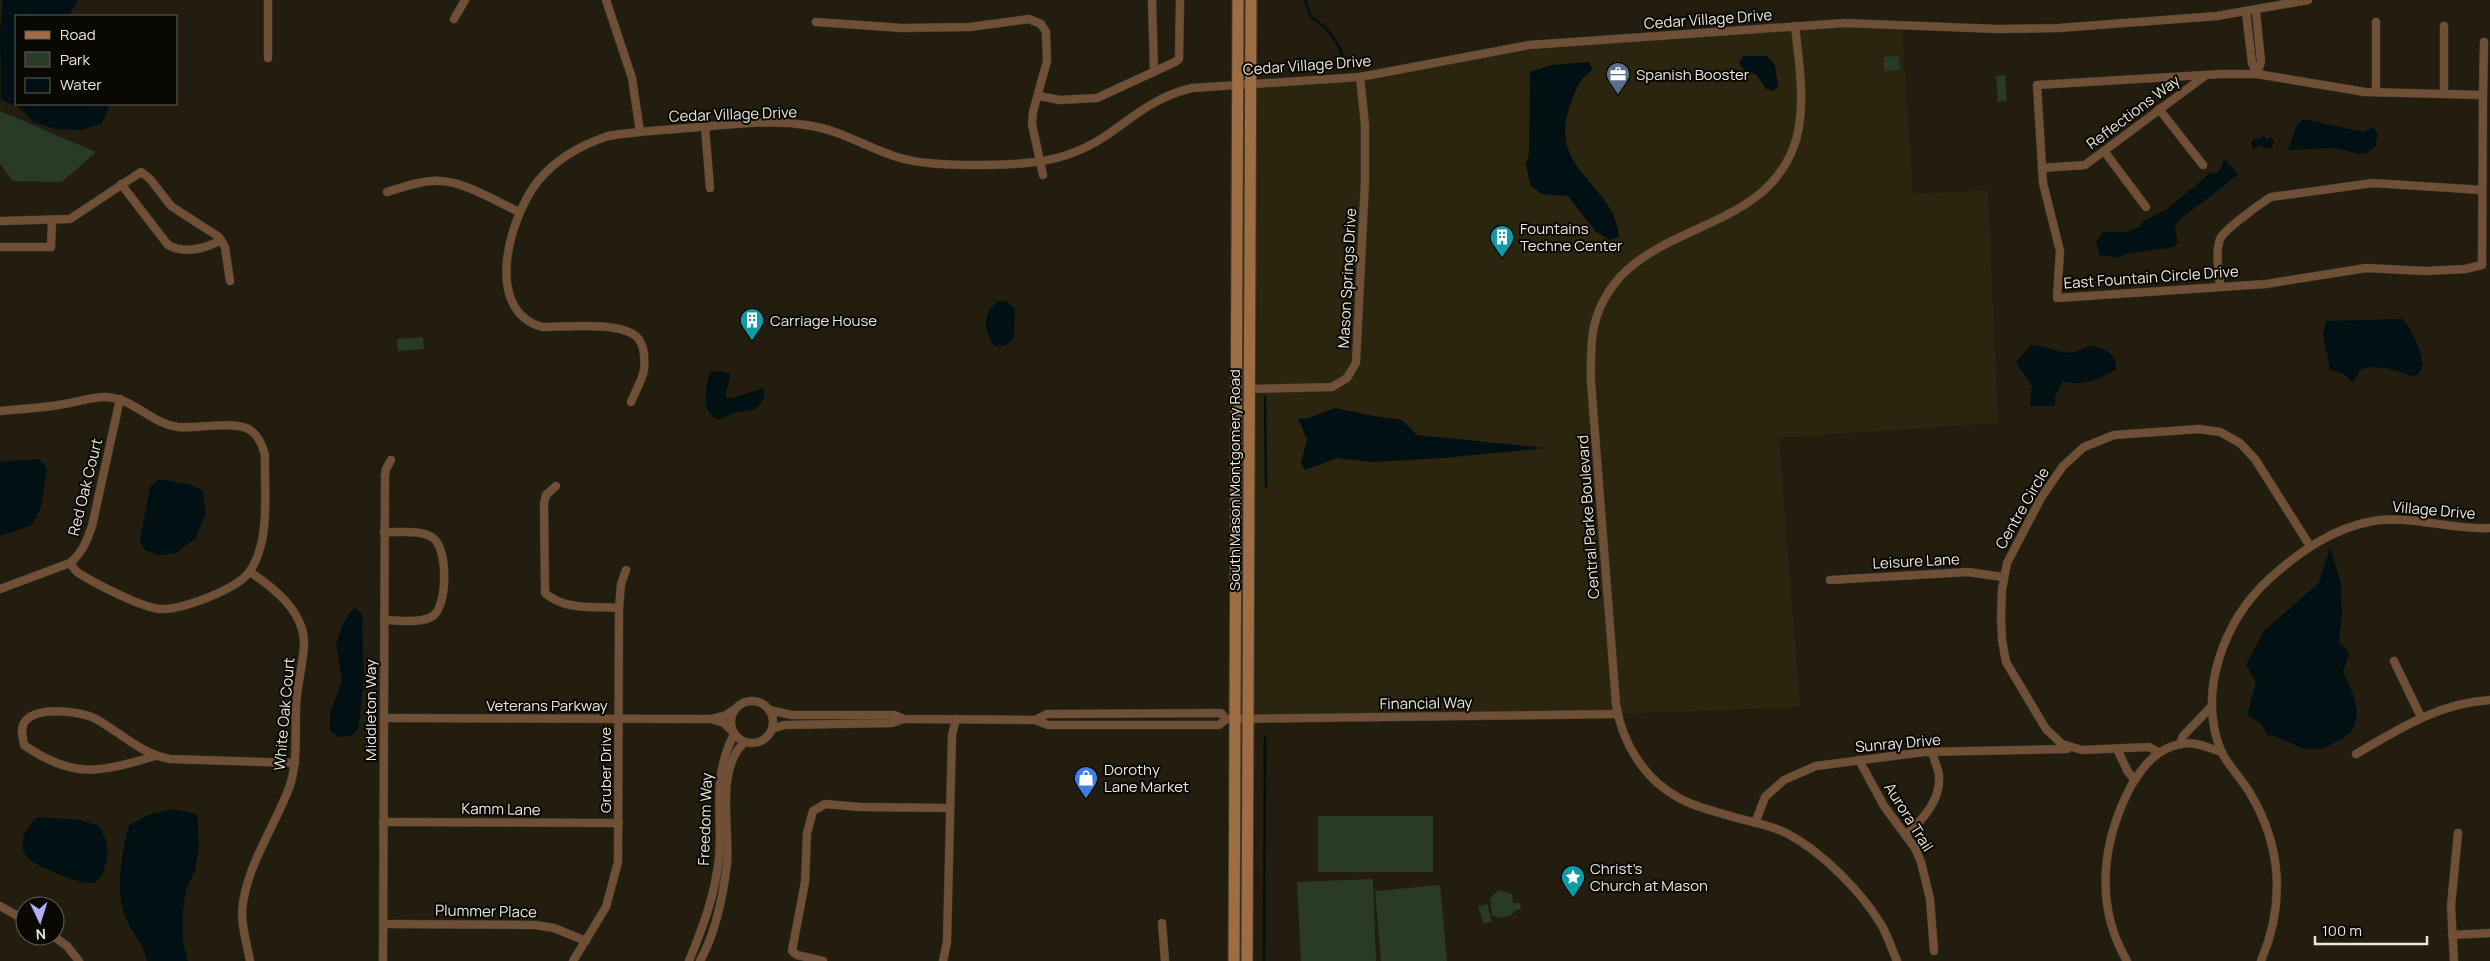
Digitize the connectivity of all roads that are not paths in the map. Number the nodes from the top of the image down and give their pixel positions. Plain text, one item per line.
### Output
1 (268, 0) edge
2 (465, 0) edge
3 (606, 0) edge
4 (1152, 0) edge
5 (1180, 0) edge
6 (1238, 0) edge
7 (1251, 0) edge
8 (2308, 0) edge
9 (2256, 11) junction
10 (2246, 12) junction
11 (454, 19) dead end
12 (816, 22) dead end
13 (2376, 22) dead end
14 (1795, 26) junction
15 (2444, 26) dead end
16 (2484, 42) dead end
17 (268, 58) dead end
18 (1154, 72) junction
19 (2207, 74) junction
20 (2257, 74) junction
21 (1360, 77) junction
22 (1238, 84) junction
23 (1251, 84) junction
24 (2376, 92) junction
25 (2444, 93) junction
26 (2483, 95) junction
27 (1039, 96) junction
28 (2159, 109) junction
29 (704, 127) junction
30 (640, 132) junction
31 (2104, 151) junction
32 (1040, 161) junction
33 (2203, 165) dead end
34 (2042, 168) junction
35 (1042, 175) dead end
36 (121, 184) junction
37 (710, 188) dead end
38 (2482, 190) junction
39 (387, 192) dead end
40 (2146, 207) dead end
41 (519, 212) junction
42 (0, 221) edge
43 (52, 221) junction
44 (221, 240) junction
45 (0, 247) edge
46 (230, 281) dead end
47 (2220, 286) junction
48 (1250, 389) junction
49 (120, 399) junction
50 (631, 402) dead end
51 (0, 411) edge
52 (391, 460) dead end
53 (556, 486) dead end
54 (2490, 528) edge
55 (384, 532) junction
56 (2310, 546) junction
57 (70, 563) junction
58 (626, 570) dead end
59 (250, 572) junction
60 (2003, 577) junction
61 (1830, 580) dead end
62 (0, 589) edge
63 (619, 608) junction
64 (384, 620) junction
65 (2394, 661) dead end
66 (2490, 700) edge
67 (2212, 706) junction
68 (735, 709) junction
69 (769, 710) junction
70 (1618, 714) junction
71 (2421, 717) junction
72 (384, 718) junction
73 (904, 718) junction
74 (711, 719) junction
75 (956, 719) junction
76 (1231, 719) junction
77 (1248, 719) junction
78 (619, 720) junction
79 (1035, 720) junction
80 (772, 729) junction
81 (734, 733) junction
82 (745, 742) junction
83 (2180, 744) junction
84 (2072, 748) junction
85 (2117, 749) junction
86 (1932, 752) junction
87 (2158, 752) junction
88 (2222, 752) junction
89 (2356, 754) dead end
90 (155, 756) junction
91 (1859, 760) junction
92 (294, 763) junction
93 (2135, 780) junction
94 (950, 808) junction
95 (383, 822) junction
96 (619, 823) junction
97 (1755, 823) junction
98 (2458, 833) dead end
99 (1906, 834) junction
100 (0, 906) edge
101 (710, 907) junction
102 (719, 910) junction
103 (15, 914) edge
104 (1162, 923) dead end
105 (383, 924) junction
106 (2490, 933) edge
107 (2452, 936) junction
108 (586, 941) junction
109 (65, 945) edge
110 (1934, 951) dead end
111 (79, 961) edge
112 (250, 961) edge
113 (383, 961) edge
114 (573, 961) edge
115 (689, 961) edge
116 (700, 961) edge
117 (823, 961) edge
118 (943, 961) edge
119 (1165, 961) edge
120 (1234, 961) edge
121 (1247, 961) edge
122 (1897, 961) edge
123 (2126, 961) edge
124 (2261, 961) edge
125 (2454, 961) edge

1 - 17 street
2 - 11 street
3 - 30 street
4 - 18 street
5 - 18 street
6 - 22 main road, South Mason Montgomery Road
7 - 23 main road, South Mason Montgomery Road
8 - 9 street, Cedar Village Drive
9 - 10 street, Cedar Village Drive
9 - 20 street
10 - 14 street, Cedar Village Drive
10 - 20 street
12 - 27 street
13 - 24 street
14 - 21 street, Cedar Village Drive
14 - 70 street, Central Parke Boulevard
15 - 25 street
16 - 26 street
18 - 27 street
19 - 20 street, East Fountain Circle Drive
19 - 28 street, Reflections Way
19 - 34 street, East Fountain Circle Drive
20 - 24 street, East Fountain Circle Drive
21 - 23 street, Cedar Village Drive
21 - 48 street, Mason Springs Drive
22 - 23 street, Cedar Village Drive
22 - 32 street, Cedar Village Drive
22 - 76 main road, South Mason Montgomery Road
23 - 48 main road, South Mason Montgomery Road
24 - 25 street, East Fountain Circle Drive
25 - 26 street, East Fountain Circle Drive
26 - 38 street
27 - 32 street
28 - 31 street, Reflections Way
28 - 33 street
29 - 30 street, Cedar Village Drive
29 - 32 street, Cedar Village Drive
29 - 37 street
30 - 41 street, Cedar Village Drive
31 - 34 street, Reflections Way
31 - 40 street
32 - 35 street
34 - 47 street, East Fountain Circle Drive
36 - 43 street
36 - 44 street
36 - 44 street
38 - 47 street
38 - 47 street, East Fountain Circle Drive
39 - 41 street
41 - 50 street, Cedar Village Drive
42 - 43 street
43 - 45 street
44 - 46 street
48 - 77 main road, South Mason Montgomery Road
49 - 51 street
49 - 57 street, Red Oak Court
49 - 59 street
52 - 55 street, Middleton Way
53 - 63 street
54 - 56 street, Village Drive
55 - 64 street, Middleton Way
55 - 64 street
56 - 60 street, Centre Circle
56 - 67 street, Village Drive
57 - 59 street
57 - 62 street
58 - 63 street, Gruber Drive
59 - 92 street, White Oak Court
60 - 61 street, Leisure Lane
60 - 84 street, Centre Circle
63 - 78 street, Gruber Drive
64 - 72 street, Middleton Way
65 - 71 street
66 - 71 street
67 - 83 street
67 - 88 street, Village Drive
68 - 69 street
68 - 74 street, Veterans Parkway
68 - 81 street
69 - 73 street
69 - 80 street
70 - 77 street, Financial Way
70 - 97 street, Central Parke Boulevard
71 - 89 street
72 - 78 street, Veterans Parkway
72 - 95 street, Middleton Way
73 - 75 street
73 - 80 street
74 - 78 street, Veterans Parkway
74 - 81 street
75 - 79 street
75 - 94 street
76 - 77 street, Financial Way
76 - 79 street
76 - 79 street
76 - 120 main road, South Mason Montgomery Road
77 - 121 main road, South Mason Montgomery Road
78 - 96 street, Gruber Drive
80 - 82 street
81 - 82 street
81 - 101 street, Freedom Way
82 - 102 street, Freedom Way
83 - 87 street
83 - 88 street
84 - 85 street
84 - 86 street, Sunray Drive
85 - 87 street
85 - 93 street
86 - 91 street, Sunray Drive
86 - 99 street
87 - 93 street
88 - 124 street, Village Drive
90 - 90 street
90 - 92 street
91 - 97 street, Sunray Drive
91 - 99 street, Aurora Trail
92 - 112 street, White Oak Court
93 - 123 street
94 - 117 street
94 - 118 street
95 - 96 street, Kamm Lane
95 - 105 street, Middleton Way
96 - 108 street, Gruber Drive
97 - 122 street, Central Parke Boulevard
98 - 107 street
99 - 110 street, Aurora Trail
100 - 103 street
101 - 102 street
101 - 115 street, Freedom Way
102 - 116 street, Freedom Way
104 - 119 street
105 - 108 street, Plummer Place
105 - 113 street, Middleton Way
106 - 107 street
107 - 125 street
108 - 114 street, Gruber Drive
109 - 111 street

